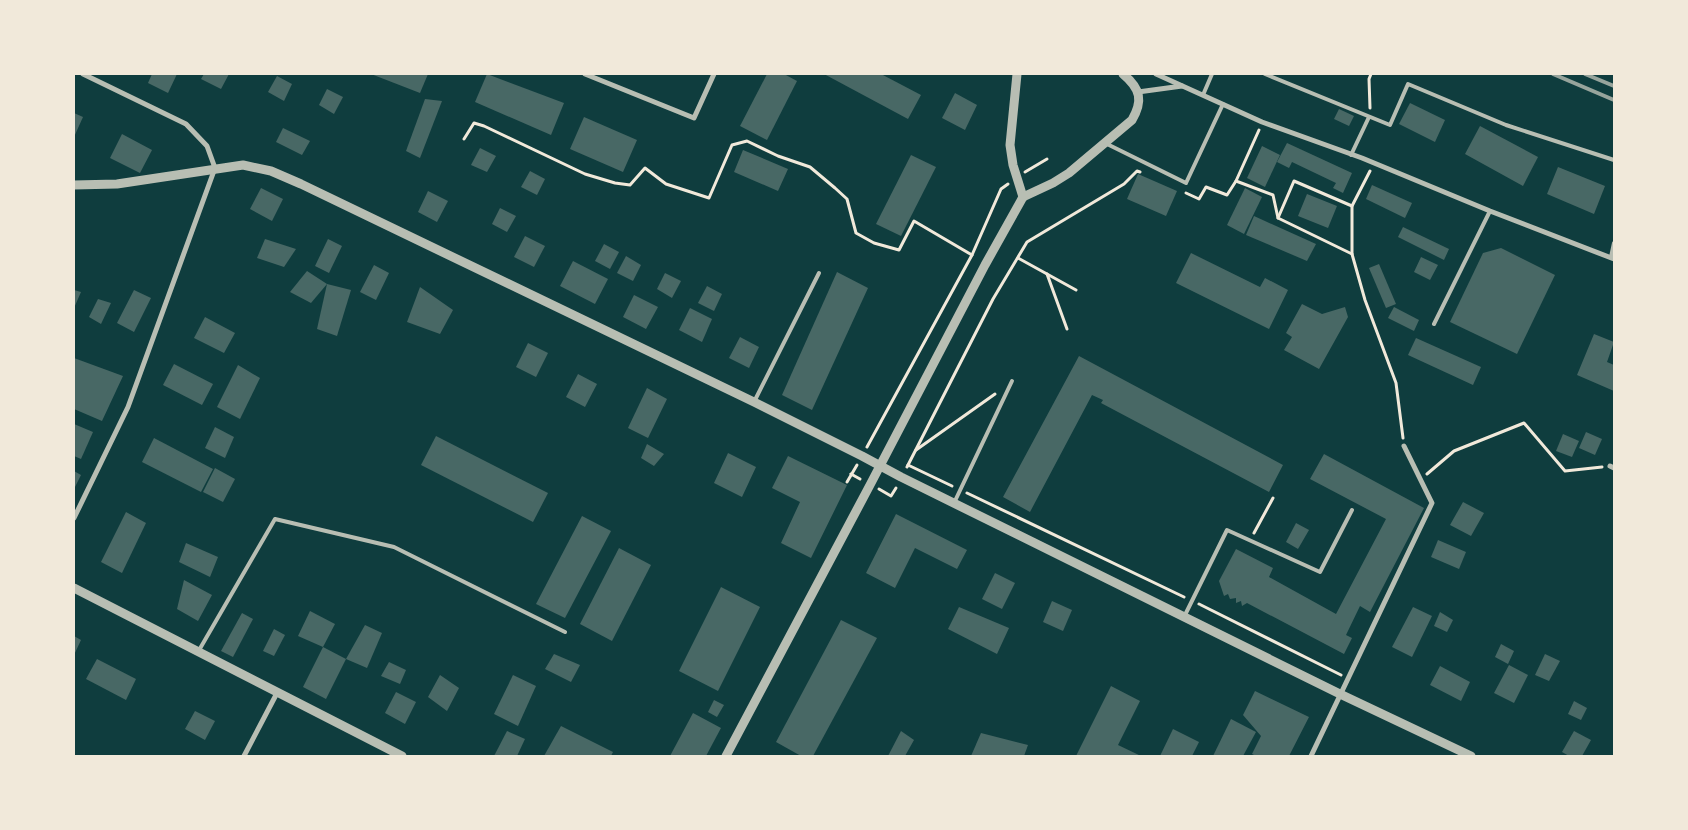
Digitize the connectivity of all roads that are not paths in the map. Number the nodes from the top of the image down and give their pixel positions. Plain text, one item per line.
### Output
1 (83, 74) edge
2 (585, 74) edge
3 (714, 74) edge
4 (1017, 74) edge
5 (1124, 74) edge
6 (1156, 74) edge
7 (1212, 74) edge
8 (1265, 74) edge
9 (1183, 86) junction
10 (1138, 92) junction
11 (1203, 95) junction
12 (1223, 104) junction
13 (1367, 116) junction
14 (1105, 143) junction
15 (1350, 155) junction
16 (1614, 160) edge
17 (215, 168) junction
18 (74, 185) edge
19 (1023, 197) junction
20 (1490, 211) junction
21 (1614, 243) edge
22 (1612, 258) edge
23 (819, 273) dead end
24 (1434, 324) dead end
25 (1012, 381) road end
26 (754, 402) junction
27 (1404, 446) road end
28 (881, 466) junction
29 (954, 503) junction
30 (1352, 510) dead end
31 (74, 518) edge
32 (74, 588) edge
33 (1184, 618) junction
34 (565, 632) dead end
35 (198, 652) junction
36 (277, 693) junction
37 (1340, 694) junction
38 (244, 756) edge
39 (402, 756) edge
40 (726, 756) edge
41 (1310, 756) edge
42 (1471, 756) edge

1 - 17 street
2 - 3 street
4 - 19 street
5 - 10 street
6 - 9 street
7 - 11 lane
8 - 13 lane
9 - 10 street
9 - 11 street
10 - 14 street
11 - 12 street
12 - 14 lane
12 - 15 street
13 - 15 lane
13 - 16 lane
14 - 19 street
15 - 20 street
17 - 18 street
17 - 26 street
17 - 31 street
19 - 28 street
20 - 22 street
20 - 24 lane
21 - 22 lane
23 - 26 lane
25 - 29 lane
26 - 28 street
27 - 37 street
28 - 29 street
28 - 40 street
29 - 33 street
30 - 33 lane
32 - 35 street
33 - 37 street
34 - 35 lane
35 - 36 street
36 - 38 street
36 - 39 street
37 - 41 street
37 - 42 street

